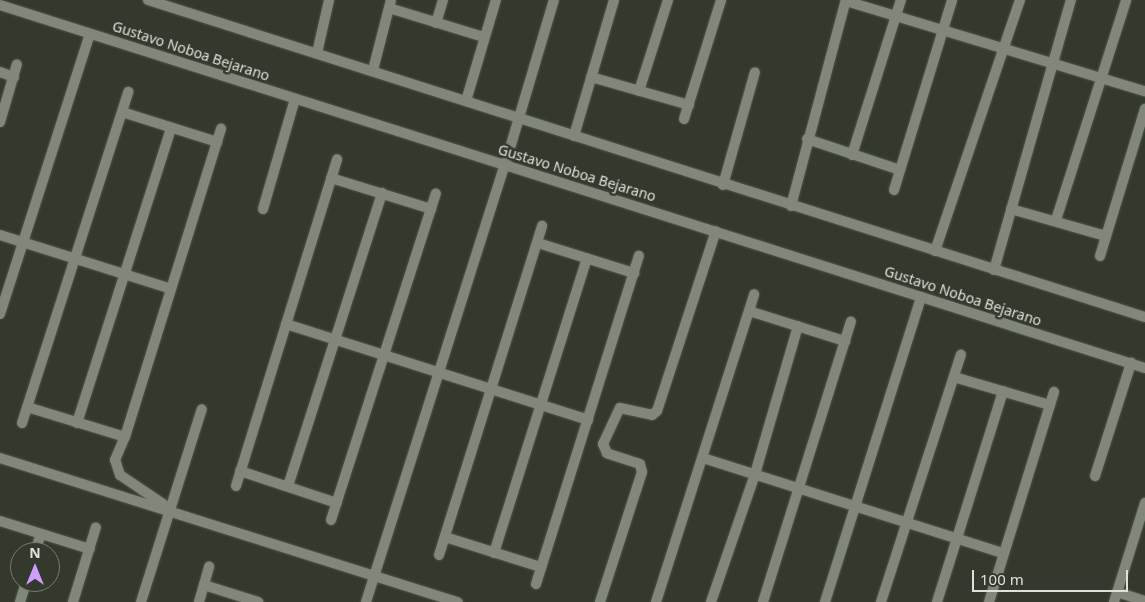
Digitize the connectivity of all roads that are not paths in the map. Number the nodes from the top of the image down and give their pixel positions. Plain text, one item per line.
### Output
1 (148, 0) edge
2 (329, 0) edge
3 (443, 0) edge
4 (496, 0) edge
5 (554, 0) edge
6 (614, 0) edge
7 (668, 0) edge
8 (721, 0) edge
9 (846, 0) edge
10 (902, 0) edge
11 (952, 0) edge
12 (1020, 0) edge
13 (1071, 0) edge
14 (1126, 0) edge
15 (390, 4) edge
16 (0, 5) edge
17 (896, 16) junction
18 (436, 23) junction
19 (943, 30) junction
20 (90, 34) junction
21 (484, 37) junction
22 (1005, 49) junction
23 (316, 53) junction
24 (1052, 62) junction
25 (17, 64) dead end
26 (373, 70) junction
27 (0, 72) edge
28 (755, 72) dead end
29 (14, 77) junction
30 (591, 77) junction
31 (1102, 78) junction
32 (639, 91) junction
33 (1145, 91) edge
34 (128, 92) dead end
35 (295, 99) junction
36 (466, 101) junction
37 (689, 105) junction
38 (1145, 110) edge
39 (122, 112) junction
40 (517, 118) junction
41 (684, 119) dead end
42 (0, 122) edge
43 (171, 128) junction
44 (221, 129) dead end
45 (574, 136) junction
46 (807, 140) junction
47 (217, 142) junction
48 (852, 156) junction
49 (337, 159) dead end
50 (505, 165) junction
51 (900, 170) junction
52 (331, 178) junction
53 (722, 185) junction
54 (894, 190) dead end
55 (382, 193) junction
56 (436, 193) dead end
57 (791, 206) junction
58 (431, 208) junction
59 (263, 209) dead end
60 (1010, 209) junction
61 (1056, 220) junction
62 (542, 226) dead end
63 (716, 232) junction
64 (0, 236) edge
65 (1106, 236) junction
66 (23, 243) junction
67 (538, 243) junction
68 (935, 251) junction
69 (639, 256) dead end
70 (1100, 256) dead end
71 (587, 258) junction
72 (76, 259) junction
73 (994, 270) junction
74 (634, 273) junction
75 (127, 274) junction
76 (171, 289) junction
77 (754, 294) dead end
78 (920, 297) junction
79 (748, 311) junction
80 (0, 314) edge
81 (1145, 317) edge
82 (851, 321) dead end
83 (286, 324) junction
84 (798, 326) junction
85 (337, 340) junction
86 (845, 341) junction
87 (385, 355) junction
88 (961, 355) dead end
89 (1130, 363) junction
90 (1145, 368) edge
91 (439, 372) junction
92 (954, 377) junction
93 (494, 389) junction
94 (1003, 391) junction
95 (1054, 392) dead end
96 (541, 404) junction
97 (1050, 405) junction
98 (27, 407) junction
99 (202, 408) dead end
100 (588, 420) junction
101 (22, 423) dead end
102 (77, 423) junction
103 (125, 437) junction
104 (0, 458) edge
105 (703, 458) junction
106 (240, 471) junction
107 (756, 474) junction
108 (1095, 476) dead end
109 (236, 486) dead end
110 (288, 486) junction
111 (800, 489) junction
112 (337, 503) junction
113 (1145, 503) edge
114 (855, 507) junction
115 (170, 510) junction
116 (331, 520) dead end
117 (0, 521) edge
118 (906, 523) junction
119 (96, 527) dead end
120 (41, 534) junction
121 (445, 537) junction
122 (957, 538) junction
123 (38, 542) edge
124 (90, 549) junction
125 (494, 553) junction
126 (1003, 553) junction
127 (439, 555) dead end
128 (209, 566) dead end
129 (541, 567) junction
130 (374, 576) junction
131 (536, 584) dead end
132 (204, 585) junction
133 (1115, 597) edge
134 (253, 601) edge
135 (1145, 601) edge
136 (73, 602) edge
137 (141, 602) edge
138 (199, 602) edge
139 (366, 602) edge
140 (458, 602) edge
141 (600, 602) edge
142 (656, 602) edge
143 (710, 602) edge
144 (763, 602) edge
145 (825, 602) edge
146 (881, 602) edge
147 (937, 602) edge
148 (989, 602) edge

1 - 23 street
2 - 23 street
3 - 18 street
4 - 21 street
5 - 40 street
6 - 30 street
7 - 32 street
8 - 37 street
9 - 17 street
9 - 46 street
10 - 17 street
11 - 19 street
12 - 22 street
13 - 24 street
14 - 31 street
15 - 18 street
15 - 26 street
16 - 20 street, Gustavo Noboa Bejarano
17 - 19 street
17 - 48 street
18 - 21 street
19 - 22 street
19 - 51 street
20 - 35 street, Gustavo Noboa Bejarano
20 - 66 street
21 - 36 street
22 - 24 street
22 - 68 street
23 - 26 street
24 - 31 street
24 - 60 street
25 - 29 street
26 - 36 street
27 - 29 street
28 - 53 street
29 - 42 street
30 - 32 street
30 - 45 street
31 - 33 street
31 - 61 street
32 - 37 street
34 - 39 street
35 - 50 street, Gustavo Noboa Bejarano
35 - 59 street
36 - 40 street
37 - 41 street
38 - 65 street
39 - 43 street
39 - 72 street
40 - 45 street
40 - 50 street
43 - 47 street
43 - 75 street
44 - 47 street
45 - 53 street
46 - 48 street
46 - 57 street
47 - 76 street
48 - 51 street
49 - 52 street
50 - 63 street, Gustavo Noboa Bejarano
50 - 91 street
51 - 54 street
52 - 55 street
52 - 83 street
53 - 57 street
55 - 58 street
55 - 85 street
56 - 58 street
57 - 68 street
58 - 87 street
60 - 61 street
60 - 73 street
61 - 65 street
62 - 67 street
63 - 78 street, Gustavo Noboa Bejarano
63 - 141 street
64 - 66 street
65 - 70 street
66 - 72 street
66 - 80 street
67 - 71 street
67 - 93 street
68 - 73 street
69 - 74 street
71 - 74 street
71 - 96 street
72 - 75 street
72 - 98 street
73 - 81 street
74 - 100 street
75 - 76 street
75 - 102 street
76 - 103 street
77 - 79 street
78 - 89 street, Gustavo Noboa Bejarano
78 - 114 street
79 - 84 street
79 - 105 street
82 - 86 street
83 - 85 street
83 - 106 street
84 - 86 street
84 - 107 street
85 - 87 street
85 - 110 street
86 - 111 street
87 - 91 street
87 - 112 street
88 - 92 street
89 - 90 street, Gustavo Noboa Bejarano
89 - 108 street
91 - 93 street
91 - 130 street
92 - 94 street
92 - 118 street
93 - 96 street
93 - 121 street
94 - 97 street
94 - 122 street
95 - 97 street
96 - 100 street
96 - 125 street
97 - 126 street
98 - 101 street
98 - 102 street
99 - 115 street
100 - 129 street
102 - 103 street
103 - 115 street
104 - 115 street
105 - 107 street
105 - 142 street
106 - 109 street
106 - 110 street
107 - 111 street
107 - 143 street
110 - 112 street
111 - 114 street
111 - 144 street
112 - 116 street
113 - 133 street
114 - 118 street
114 - 145 street
115 - 130 street
115 - 137 street
117 - 120 street
118 - 122 street
118 - 146 street
119 - 124 street
120 - 123 street
120 - 124 street
121 - 125 street
121 - 127 street
122 - 126 street
122 - 147 street
124 - 136 street
125 - 129 street
126 - 148 street
128 - 132 street
129 - 131 street
130 - 139 street
130 - 140 street
132 - 134 street
132 - 138 street
133 - 135 street

